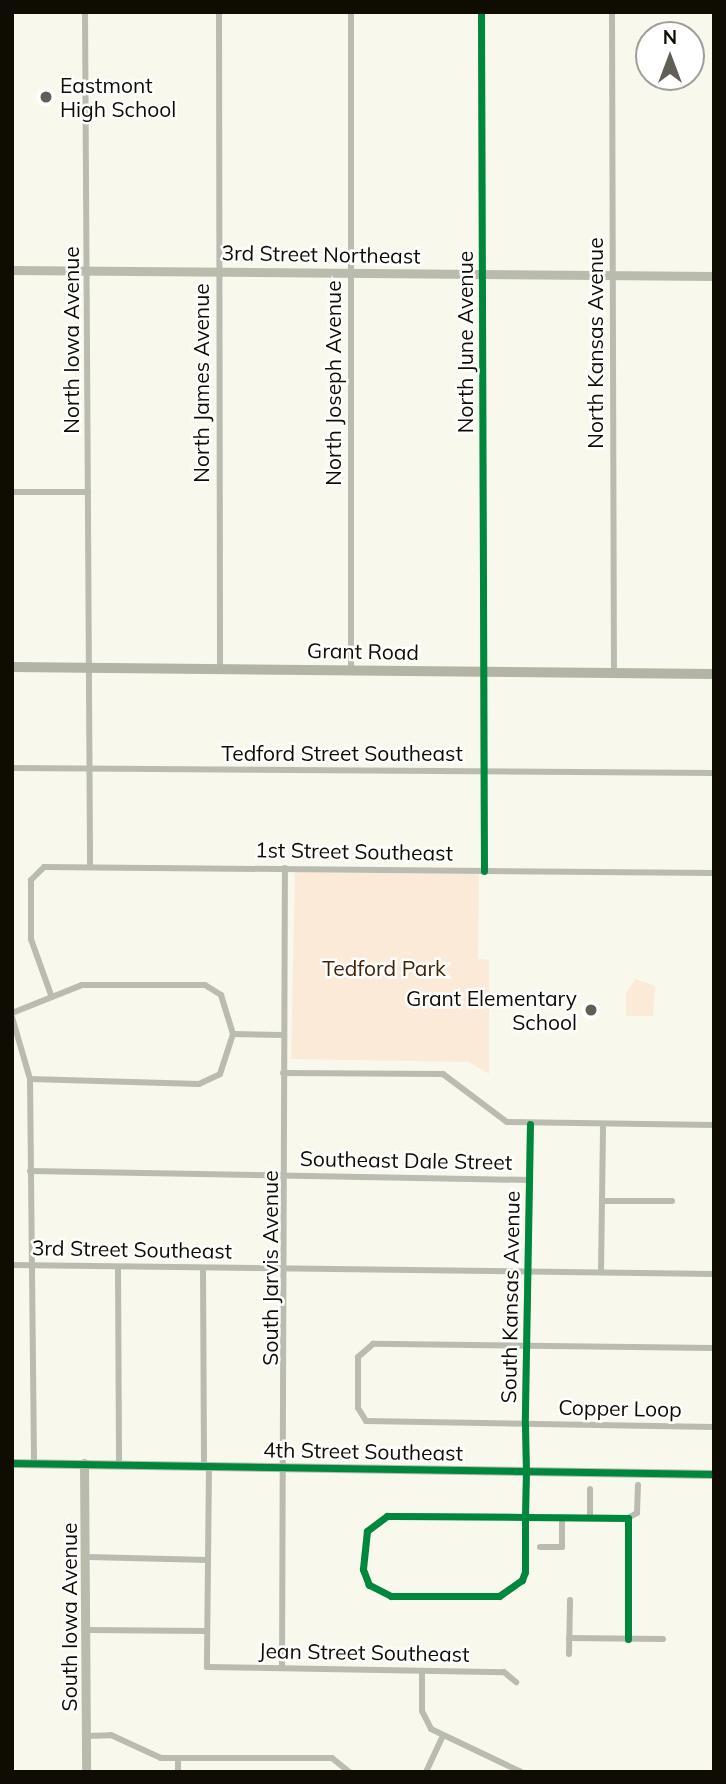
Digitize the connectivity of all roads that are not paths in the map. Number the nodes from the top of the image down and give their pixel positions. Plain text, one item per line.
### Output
1 (85, 12) edge
2 (219, 12) edge
3 (351, 12) edge
4 (481, 12) edge
5 (612, 12) edge
6 (12, 270) edge
7 (88, 270) junction
8 (218, 270) junction
9 (350, 271) junction
10 (482, 274) junction
11 (611, 275) junction
12 (714, 276) edge
13 (12, 492) edge
14 (88, 492) junction
15 (12, 667) edge
16 (88, 668) junction
17 (220, 670) junction
18 (351, 671) junction
19 (483, 672) junction
20 (614, 673) junction
21 (714, 674) edge
22 (12, 768) edge
23 (86, 770) junction
24 (484, 771) junction
25 (714, 773) edge
26 (90, 866) junction
27 (285, 868) junction
28 (484, 870) junction
29 (714, 873) edge
30 (51, 995) junction
31 (12, 1015) edge
32 (233, 1034) junction
33 (283, 1035) junction
34 (283, 1073) junction
35 (30, 1079) junction
36 (530, 1124) junction
37 (603, 1124) junction
38 (714, 1125) edge
39 (30, 1171) junction
40 (288, 1176) junction
41 (530, 1180) junction
42 (602, 1201) junction
43 (672, 1201) dead end
44 (12, 1265) edge
45 (32, 1266) junction
46 (118, 1266) junction
47 (203, 1268) junction
48 (288, 1269) junction
49 (529, 1271) junction
50 (601, 1272) junction
51 (714, 1274) edge
52 (527, 1347) junction
53 (714, 1348) edge
54 (525, 1424) junction
55 (714, 1427) edge
56 (12, 1463) edge
57 (34, 1463) junction
58 (84, 1463) junction
59 (118, 1463) junction
60 (206, 1466) junction
61 (285, 1467) junction
62 (526, 1471) junction
63 (714, 1474) edge
64 (638, 1485) dead end
65 (590, 1489) dead end
66 (525, 1517) junction
67 (562, 1518) junction
68 (590, 1518) junction
69 (628, 1518) junction
70 (540, 1547) dead end
71 (88, 1558) junction
72 (208, 1560) junction
73 (569, 1600) dead end
74 (88, 1630) junction
75 (207, 1631) junction
76 (569, 1638) junction
77 (628, 1639) junction
78 (663, 1639) dead end
79 (569, 1654) dead end
80 (282, 1668) junction
81 (422, 1671) junction
82 (516, 1682) dead end
83 (86, 1736) junction
84 (442, 1737) junction
85 (177, 1758) junction
86 (86, 1772) edge
87 (177, 1772) edge
88 (349, 1772) edge
89 (426, 1772) edge
90 (521, 1772) edge

1 - 7 street, North Iowa Avenue
2 - 8 street, North James Avenue
3 - 9 street, North Joseph Avenue
4 - 10 street, North June Avenue
5 - 11 street, North Kansas Avenue
6 - 7 street, 3rd Street Northeast
7 - 8 street, 3rd Street Northeast
7 - 14 street, North Iowa Avenue
8 - 9 street, 3rd Street Northeast
8 - 17 street, North James Avenue
9 - 10 street, 3rd Street Northeast
9 - 18 street, North Joseph Avenue
10 - 11 street, 3rd Street Northeast
10 - 19 street, North June Avenue
11 - 12 street, 3rd Street Northeast
11 - 20 street, North Kansas Avenue
13 - 14 street
14 - 16 street, North Iowa Avenue
15 - 16 main road, Grant Road
16 - 17 main road, Grant Road
16 - 23 street
17 - 18 main road, Grant Road
18 - 19 main road, Grant Road
19 - 20 main road, Grant Road
19 - 24 street, North June Avenue
20 - 21 main road, Grant Road
22 - 23 street, Tedford Street Southeast
23 - 24 street, Tedford Street Southeast
23 - 26 street
24 - 25 street, Tedford Street Southeast
24 - 28 street, North June Avenue
26 - 27 street, 1st Street Southeast
26 - 30 street, 1st Street Southeast
27 - 28 street, 1st Street Southeast
27 - 33 street, South Jarvis Avenue
28 - 29 street, 1st Street Southeast
30 - 31 street
30 - 32 street
31 - 35 street
32 - 33 street
32 - 35 street
33 - 34 street, South Jarvis Avenue
34 - 36 street
34 - 40 street, South Jarvis Avenue
35 - 39 street
36 - 37 street
36 - 41 street, South Kansas Avenue
37 - 38 street
37 - 42 street
39 - 40 street, Southeast Dale Street
39 - 45 street
40 - 41 street, Southeast Dale Street
40 - 48 street, South Jarvis Avenue
41 - 49 street, South Kansas Avenue
42 - 43 street
42 - 50 street
44 - 45 street, 3rd Street Southeast
45 - 46 street, 3rd Street Southeast
45 - 57 street
46 - 47 street, 3rd Street Southeast
46 - 59 street
47 - 48 street, 3rd Street Southeast
47 - 60 street
48 - 49 street, 3rd Street Southeast
48 - 61 street, South Jarvis Avenue
49 - 50 street, 3rd Street Southeast
49 - 52 street, South Kansas Avenue
50 - 51 street, 3rd Street Southeast
52 - 53 street
52 - 54 street, South Kansas Avenue
52 - 54 street, Copper Loop
54 - 55 street, Copper Loop
54 - 62 street, South Kansas Avenue
56 - 57 street, 4th Street Southeast
57 - 58 street, 4th Street Southeast
58 - 59 street, 4th Street Southeast
58 - 71 street, South Iowa Avenue
59 - 60 street, 4th Street Southeast
60 - 61 street, 4th Street Southeast
60 - 72 street
61 - 62 street, 4th Street Southeast
61 - 80 street, South Jarvis Avenue
62 - 63 street, 4th Street Southeast
62 - 66 street, South Kansas Avenue
64 - 69 street
65 - 68 street
66 - 66 street
66 - 67 street
67 - 68 street
67 - 70 street
68 - 69 street
69 - 77 street
71 - 72 street
71 - 74 street, South Iowa Avenue
72 - 75 street
73 - 76 street
74 - 75 street
74 - 83 street, South Iowa Avenue
75 - 80 street, Jean Street Southeast
76 - 77 street
76 - 79 street
77 - 78 street
80 - 81 street, Jean Street Southeast
81 - 82 street, Jean Street Southeast
81 - 84 street
83 - 85 street
83 - 86 street, South Iowa Avenue
84 - 89 street
84 - 90 street
85 - 87 street
85 - 88 street

